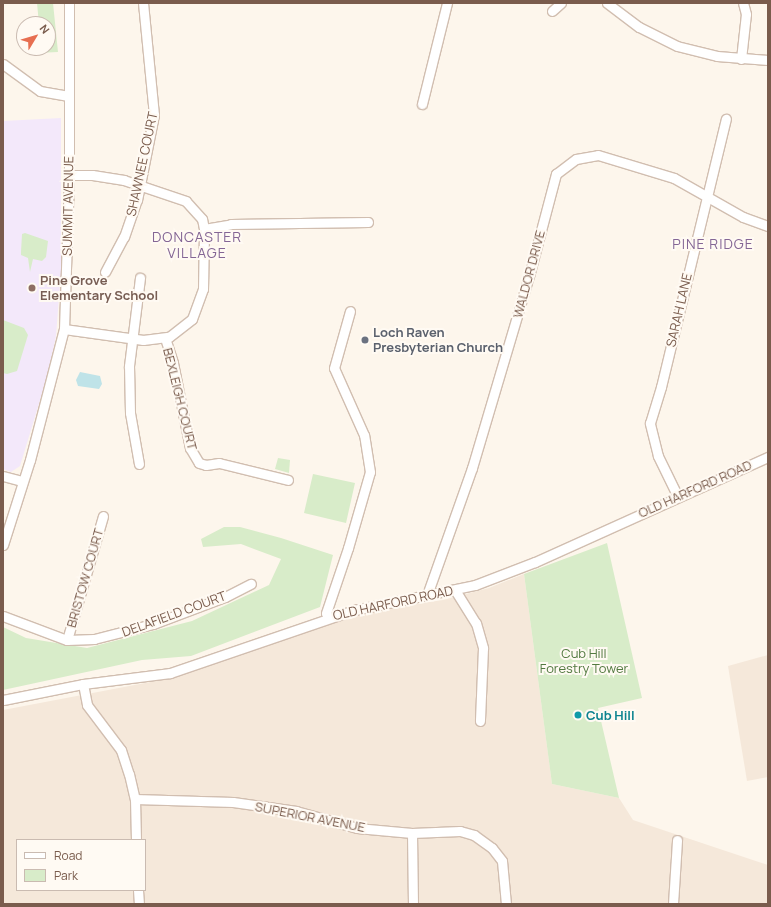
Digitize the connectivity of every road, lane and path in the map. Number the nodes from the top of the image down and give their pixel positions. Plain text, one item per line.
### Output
1 (69, 3) edge
2 (143, 3) edge
3 (447, 3) edge
4 (561, 3) edge
5 (607, 3) edge
6 (743, 3) edge
7 (552, 11) dead end
8 (741, 59) junction
9 (768, 60) edge
10 (3, 64) edge
11 (69, 96) junction
12 (422, 104) dead end
13 (726, 119) dead end
14 (69, 175) junction
15 (140, 186) junction
16 (705, 196) junction
17 (368, 222) dead end
18 (768, 226) edge
19 (204, 229) junction
20 (105, 272) dead end
21 (140, 278) dead end
22 (350, 311) dead end
23 (64, 329) junction
24 (165, 338) junction
25 (130, 339) junction
26 (768, 456) edge
27 (139, 464) dead end
28 (3, 476) edge
29 (288, 480) dead end
30 (22, 482) junction
31 (678, 496) junction
32 (103, 516) dead end
33 (3, 545) edge
34 (251, 584) dead end
35 (455, 590) junction
36 (427, 595) junction
37 (3, 616) edge
38 (328, 617) junction
39 (67, 640) junction
40 (83, 684) junction
41 (3, 700) edge
42 (480, 721) dead end
43 (135, 799) junction
44 (412, 833) junction
45 (136, 839) edge
46 (677, 840) dead end
47 (138, 891) edge
48 (139, 904) edge
49 (413, 904) edge
50 (506, 904) edge
51 (673, 904) edge

1 - 11 street, SUMMIT AVENUE
2 - 15 street, SHAWNEE COURT
3 - 12 street
4 - 7 street
5 - 8 street
6 - 8 street
8 - 9 street
10 - 11 street
11 - 14 street, SUMMIT AVENUE
13 - 16 street, SARAH LANE
14 - 15 street
14 - 23 street, SUMMIT AVENUE
15 - 19 street
15 - 20 street, SHAWNEE COURT
16 - 18 street, WALDOR DRIVE
16 - 31 street, SARAH LANE
16 - 36 street, WALDOR DRIVE
17 - 19 street
19 - 24 street
21 - 25 street
22 - 38 street
23 - 25 street
23 - 30 street, SUMMIT AVENUE
24 - 25 street
24 - 29 street, BEXLEIGH COURT
25 - 27 street
26 - 31 street, OLD HARFORD ROAD
28 - 30 street
30 - 33 street, SUMMIT AVENUE
31 - 35 street, OLD HARFORD ROAD
32 - 39 street, BRISTOW COURT
34 - 39 street, DELAFIELD COURT
35 - 36 street, OLD HARFORD ROAD
35 - 42 street
36 - 38 street, OLD HARFORD ROAD
37 - 39 street, DELAFIELD COURT
38 - 40 street, OLD HARFORD ROAD
40 - 41 street, OLD HARFORD ROAD
40 - 43 street
43 - 44 street, SUPERIOR AVENUE
43 - 45 street
44 - 49 street
44 - 50 street, SUPERIOR AVENUE
46 - 51 street
47 - 48 street

